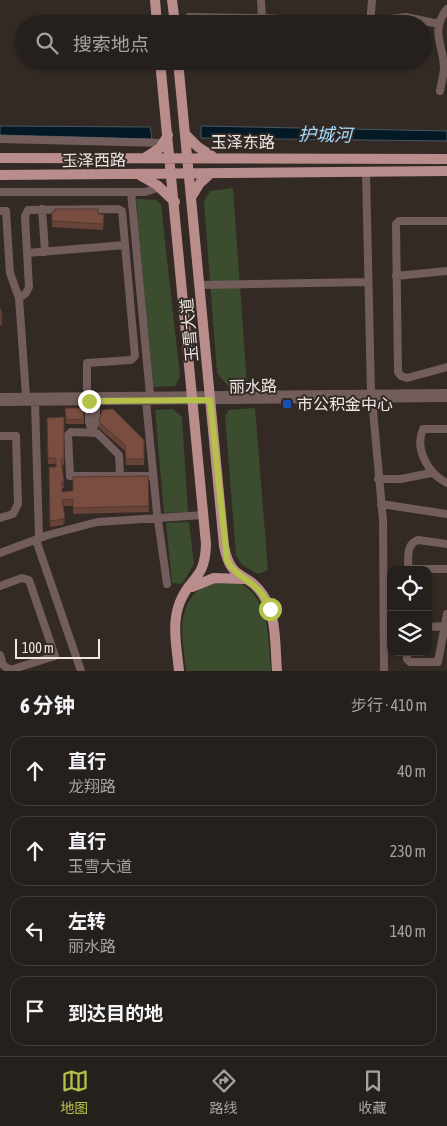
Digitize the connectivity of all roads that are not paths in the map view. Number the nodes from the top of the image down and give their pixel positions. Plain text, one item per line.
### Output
1 (154, 0) edge
2 (172, 0) edge
3 (261, 0) edge
4 (372, 0) edge
5 (447, 9) edge
6 (156, 15) edge
7 (174, 15) edge
8 (262, 15) edge
9 (371, 15) edge
10 (432, 23) edge
11 (439, 24) junction
12 (161, 70) edge
13 (179, 70) edge
14 (440, 91) dead end
15 (186, 135) junction
16 (0, 139) edge
17 (166, 139) junction
18 (145, 157) junction
19 (170, 157) junction
20 (188, 157) junction
21 (213, 157) junction
22 (0, 158) edge
23 (447, 158) edge
24 (447, 171) edge
25 (366, 172) junction
26 (212, 173) junction
27 (137, 174) junction
28 (172, 174) junction
29 (189, 174) junction
30 (0, 175) edge
31 (160, 187) junction
32 (0, 192) edge
33 (131, 192) junction
34 (192, 196) junction
35 (175, 202) junction
36 (42, 209) junction
37 (0, 211) edge
38 (447, 221) edge
39 (126, 245) junction
40 (45, 252) junction
41 (27, 253) junction
42 (447, 271) edge
43 (396, 276) junction
44 (368, 282) junction
45 (200, 285) junction
46 (19, 298) junction
47 (447, 368) edge
48 (447, 393) edge
49 (26, 396) junction
50 (371, 396) junction
51 (0, 397) edge
52 (210, 397) junction
53 (148, 398) junction
54 (193, 398) junction
55 (447, 398) edge
56 (90, 399) junction
57 (0, 402) edge
58 (35, 402) junction
59 (447, 429) edge
60 (92, 431) junction
61 (0, 436) edge
62 (431, 473) junction
63 (120, 476) junction
64 (153, 476) junction
65 (378, 479) junction
66 (447, 483) edge
67 (381, 504) junction
68 (447, 514) edge
69 (204, 515) junction
70 (157, 517) junction
71 (0, 518) edge
72 (37, 539) junction
73 (447, 544) edge
74 (0, 553) edge
75 (408, 566) edge
76 (432, 569) edge
77 (447, 569) edge
78 (253, 583) junction
79 (167, 584) dead end
80 (0, 586) edge
81 (189, 588) junction
82 (447, 614) edge
83 (445, 626) junction
84 (432, 627) edge
85 (0, 654) edge
86 (407, 656) edge
87 (81, 671) edge
88 (179, 671) edge
89 (277, 671) edge
90 (384, 671) edge

1 - 6 main road
2 - 7 main road
3 - 8 street
4 - 9 street
5 - 11 street
10 - 11 street
11 - 14 street
12 - 17 main road, 玉雪大道
13 - 15 main road, 玉雪大道
15 - 20 main road, 玉雪大道
15 - 21 main road
16 - 17 street
17 - 18 main road
17 - 19 main road, 玉雪大道
18 - 19 main road, 玉泽西路
18 - 22 main road, 玉泽西路
19 - 20 main road, 玉泽西路
19 - 28 main road, 玉雪大道
20 - 21 main road, 玉泽东路
20 - 29 main road, 玉雪大道
21 - 23 main road, 玉泽东路
24 - 25 main road, 玉泽东路
25 - 26 main road, 玉泽东路
25 - 44 street
26 - 29 main road, 玉泽东路
26 - 34 main road
27 - 28 main road, 玉泽西路
27 - 30 main road, 玉泽西路
27 - 31 main road
28 - 29 main road, 玉泽西路
28 - 35 main road, 玉雪大道
29 - 34 main road, 玉雪大道
31 - 33 street
31 - 35 main road
32 - 33 street
33 - 53 street
34 - 45 main road, 玉雪大道
35 - 54 main road, 玉雪大道
36 - 39 street
36 - 40 street
36 - 41 street
37 - 46 street
38 - 43 street
39 - 40 street
39 - 56 street
40 - 41 street
41 - 46 street
42 - 43 street
43 - 47 street
44 - 45 street
44 - 50 street
45 - 52 main road, 玉雪大道
46 - 49 street
48 - 50 street, 丽水路
49 - 51 street, 丽水路
49 - 56 street, 丽水路
50 - 52 street, 丽水路
50 - 55 street, 丽水路
50 - 65 street
52 - 54 street, 丽水路
52 - 78 main road, 玉雪大道
53 - 54 street, 丽水路
53 - 56 street, 丽水路
53 - 64 street
54 - 69 main road, 玉雪大道
56 - 58 street, 丽水路
56 - 60 street
57 - 58 street, 丽水路
58 - 72 street
59 - 62 street
60 - 63 street
60 - 63 street
61 - 71 street
62 - 65 street
62 - 66 street
63 - 64 street
64 - 70 street
65 - 67 street
67 - 68 street
67 - 90 street
69 - 70 street
69 - 81 main road, 玉雪大道
70 - 72 street
70 - 79 street
72 - 74 street
72 - 87 street
73 - 75 street
76 - 77 street
78 - 81 main road
78 - 89 main road, 玉雪大道
80 - 85 street
81 - 88 main road, 玉雪大道
82 - 83 street
83 - 84 street
83 - 86 street

